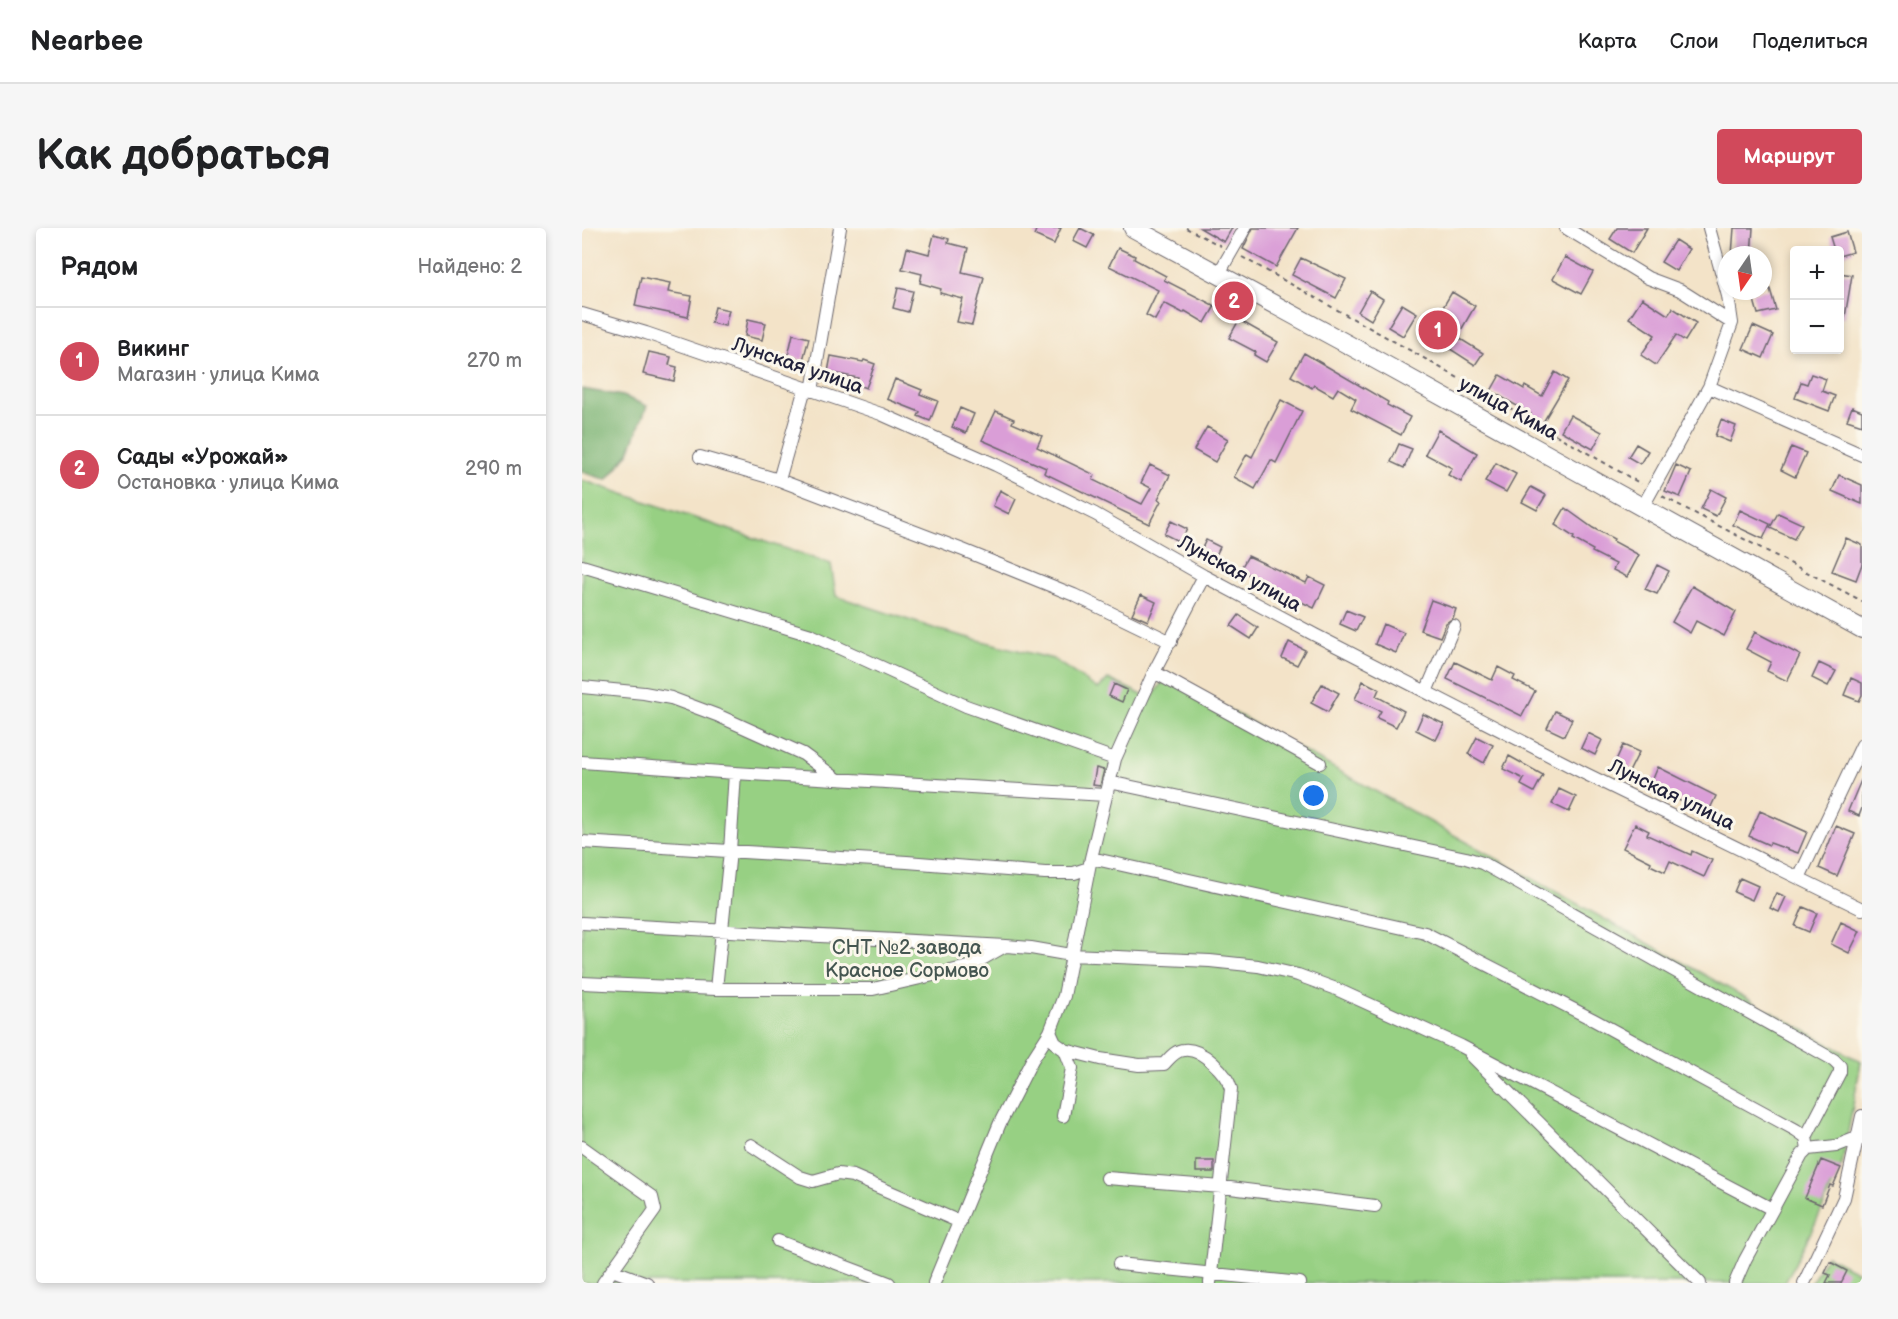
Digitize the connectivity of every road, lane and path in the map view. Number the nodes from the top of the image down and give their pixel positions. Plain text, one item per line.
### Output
1 (840, 228) edge
2 (1133, 228) edge
3 (1186, 228) edge
4 (1245, 228) edge
5 (1566, 228) edge
6 (1709, 228) edge
7 (1232, 251) junction
8 (1218, 275) junction
9 (582, 314) edge
10 (1732, 323) junction
11 (1709, 387) junction
12 (809, 390) junction
13 (1862, 455) edge
14 (700, 457) dead end
15 (779, 480) junction
16 (1652, 490) junction
17 (1642, 508) junction
18 (582, 566) edge
19 (1204, 576) junction
20 (1862, 600) edge
21 (1454, 626) dead end
22 (1862, 629) edge
23 (1171, 642) junction
24 (1154, 672) junction
25 (582, 687) edge
26 (1426, 692) junction
27 (1862, 745) edge
28 (1115, 759) junction
29 (582, 762) edge
30 (1320, 763) dead end
31 (735, 773) junction
32 (838, 779) junction
33 (1109, 782) junction
34 (1105, 795) junction
35 (582, 842) edge
36 (730, 851) junction
37 (1090, 863) junction
38 (1799, 878) junction
39 (1862, 909) edge
40 (582, 923) edge
41 (722, 931) junction
42 (1006, 946) junction
43 (1071, 955) junction
44 (582, 983) edge
45 (716, 990) junction
46 (1050, 1032) junction
47 (1461, 1046) junction
48 (1065, 1050) junction
49 (1063, 1116) dead end
50 (1862, 1116) edge
51 (1860, 1138) edge
52 (1807, 1143) junction
53 (751, 1145) dead end
54 (582, 1148) edge
55 (1107, 1178) dead end
56 (1222, 1187) junction
57 (1375, 1206) dead end
58 (1772, 1209) junction
59 (960, 1222) junction
60 (778, 1241) dead end
61 (1119, 1264) dead end
62 (612, 1270) junction
63 (1211, 1278) edge
64 (603, 1283) edge
65 (647, 1283) edge
66 (889, 1283) edge
67 (934, 1283) edge
68 (1300, 1283) edge
69 (1700, 1283) edge
70 (1735, 1283) edge
71 (1804, 1283) edge

1 - 12 street
2 - 8 main road, улица Кима
3 - 7 path
4 - 7 street
5 - 10 street
6 - 10 street
7 - 8 street
7 - 16 path
8 - 17 main road, улица Кима
9 - 12 street, Лунская улица
10 - 11 street
11 - 13 street
11 - 16 street
12 - 15 street
12 - 19 street, Лунская улица
14 - 15 street
15 - 23 street
16 - 17 street
16 - 20 path
17 - 22 main road, улица Кима
18 - 28 street
19 - 23 street
19 - 26 street, Лунская улица
21 - 26 street
23 - 24 street
24 - 28 street
24 - 30 street
25 - 32 street
26 - 38 street, Лунская улица
27 - 38 street
28 - 33 street
29 - 31 street
31 - 32 street
31 - 36 street
32 - 34 street
33 - 34 street
33 - 52 street
34 - 37 street
35 - 36 street
36 - 37 street
36 - 41 street
37 - 43 street
37 - 52 street
38 - 39 street, Лунская улица
40 - 41 street
41 - 42 street
41 - 45 street
42 - 43 street
42 - 45 street
43 - 46 street
43 - 47 street
44 - 45 street
46 - 48 street
46 - 59 street
47 - 58 street
47 - 69 street
48 - 49 street
48 - 56 street
50 - 51 street
51 - 52 street
51 - 71 street
52 - 58 street
53 - 59 street
54 - 62 street
55 - 56 street
56 - 57 street
56 - 63 street
58 - 70 street
59 - 67 street
60 - 66 street
61 - 63 street
62 - 64 street
62 - 65 street
63 - 68 street

